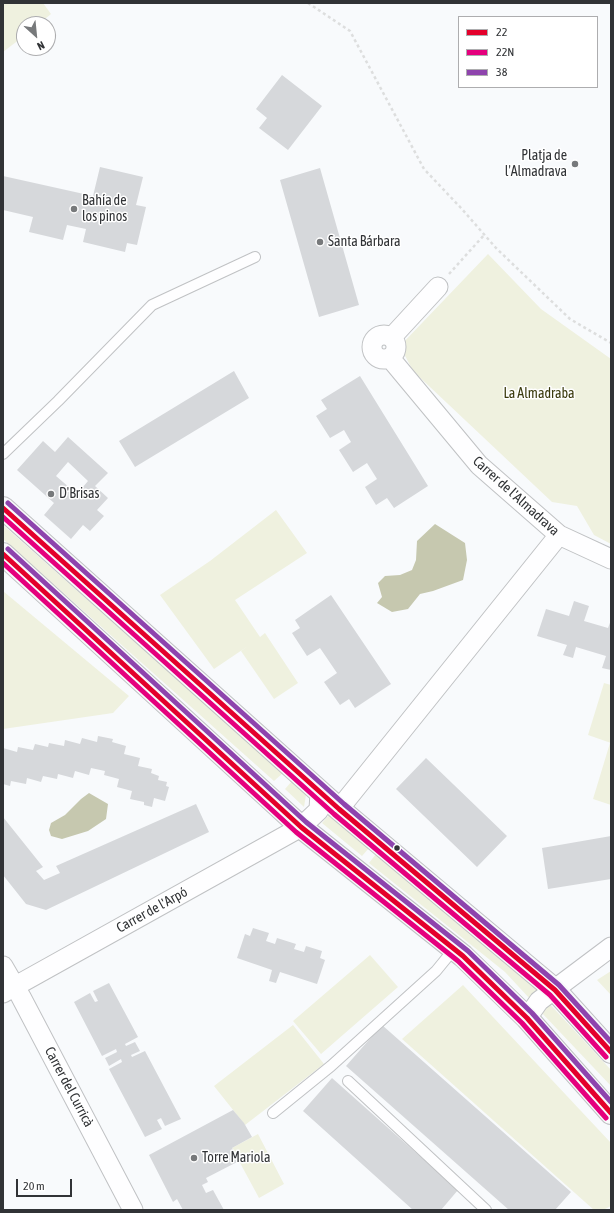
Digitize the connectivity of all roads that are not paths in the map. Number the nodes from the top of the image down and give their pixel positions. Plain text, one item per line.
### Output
1 (255, 257) dead end
2 (438, 286) road end
3 (3, 454) edge
4 (3, 508) edge
5 (559, 535) junction
6 (3, 554) edge
7 (611, 559) edge
8 (320, 792) junction
9 (339, 809) junction
10 (301, 827) junction
11 (611, 946) edge
12 (454, 949) junction
13 (3, 966) edge
14 (9, 990) edge
15 (555, 990) junction
16 (527, 1018) junction
17 (611, 1052) edge
18 (348, 1081) dead end
19 (273, 1113) dead end
20 (611, 1113) edge
21 (133, 1210) edge
22 (486, 1210) edge

1 - 3 lane
2 - 5 street, Carrer de l'Almadrava
4 - 8 street
5 - 7 street, Carrer de l'Almadrava
5 - 9 street
6 - 10 street
8 - 9 street
8 - 10 street, Carrer de l'Arpó
9 - 15 street
10 - 12 street
10 - 14 street, Carrer de l'Arpó
11 - 15 street
12 - 16 street
12 - 19 lane
13 - 14 street, Carrer del Curricà
14 - 21 street, Carrer del Curricà
15 - 16 street
15 - 17 street
16 - 20 street
18 - 22 lane

